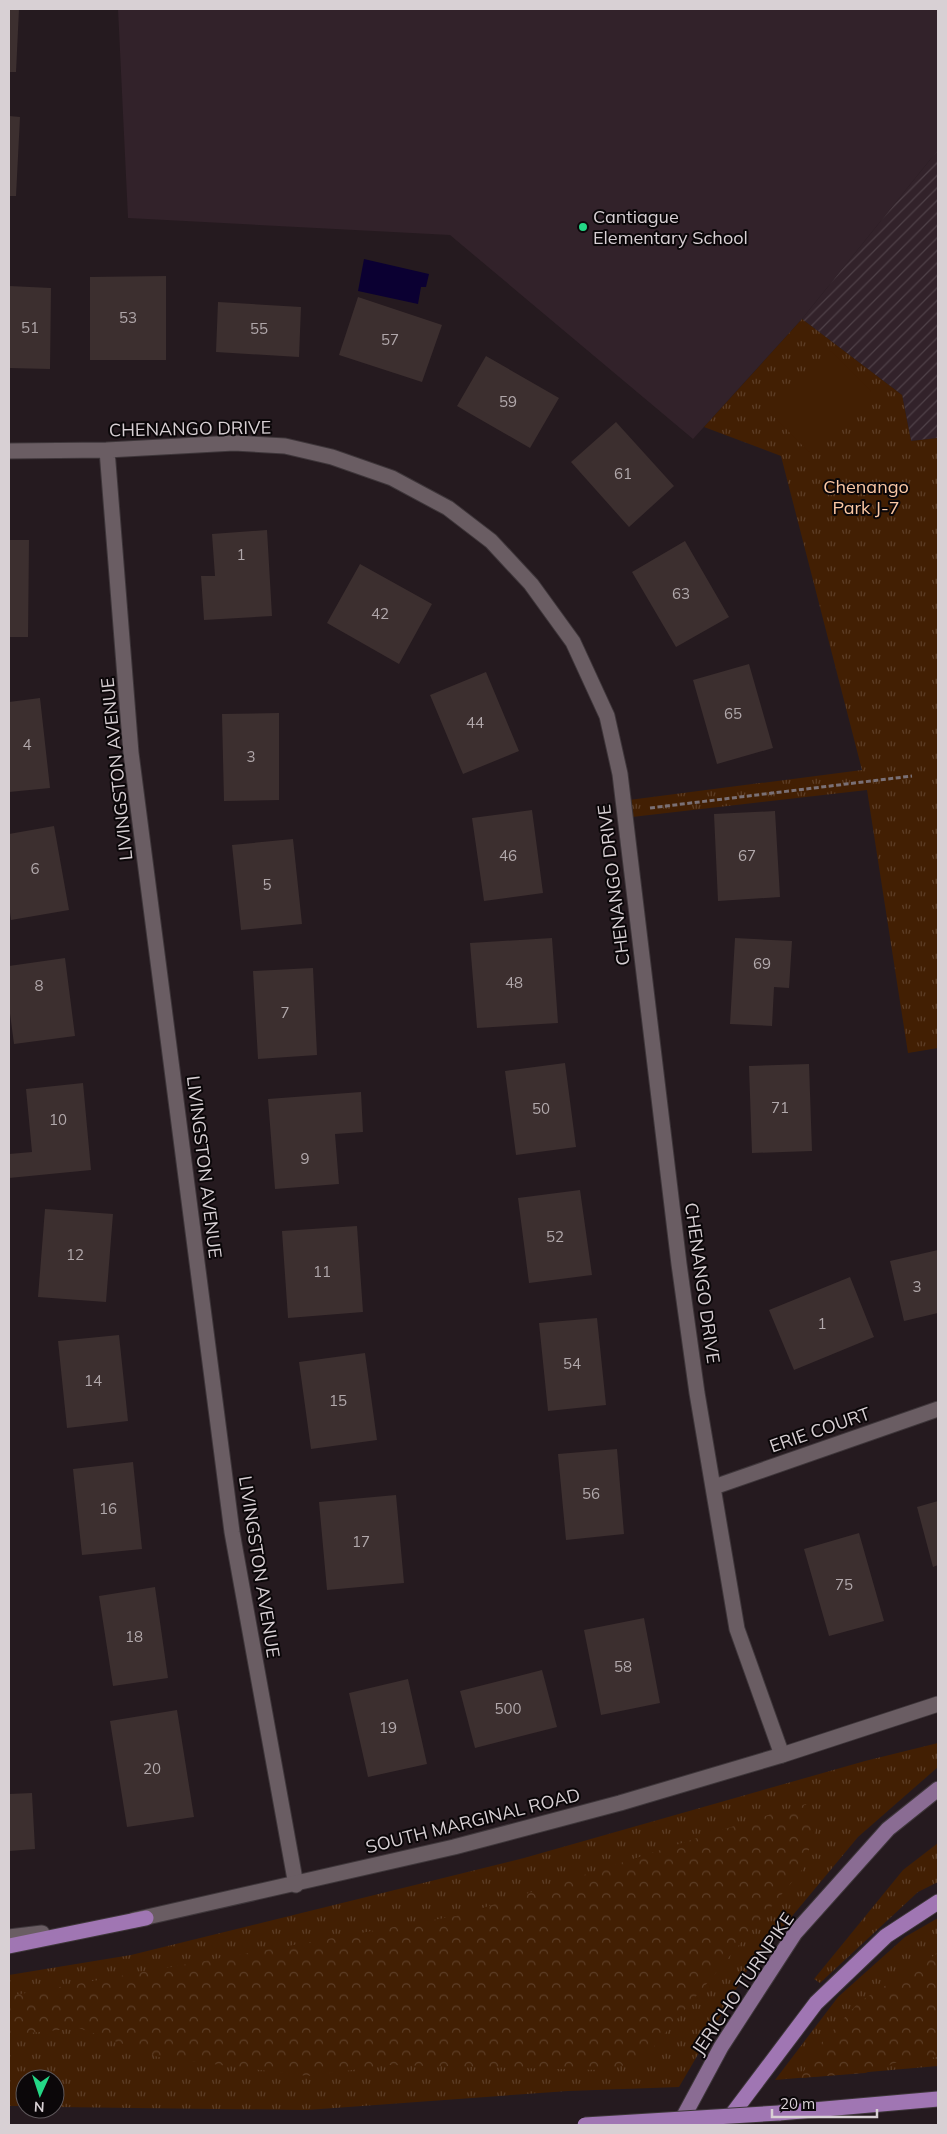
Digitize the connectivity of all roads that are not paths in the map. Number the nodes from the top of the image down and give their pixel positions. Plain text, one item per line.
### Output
1 (107, 450) junction
2 (9, 451) edge
3 (938, 1409) edge
4 (714, 1487) junction
5 (938, 1704) edge
6 (782, 1755) junction
7 (938, 1789) edge
8 (296, 1884) junction
9 (938, 1902) edge
10 (146, 1918) junction
11 (9, 1937) edge
12 (9, 1946) edge
13 (938, 2098) edge
14 (583, 2125) edge
15 (679, 2125) edge
16 (724, 2125) edge

1 - 2 street, CHENANGO DRIVE
1 - 4 street, CHENANGO DRIVE
1 - 8 street, LIVINGSTON AVENUE
3 - 4 street, ERIE COURT
4 - 6 street, CHENANGO DRIVE
5 - 6 street, SOUTH MARGINAL ROAD
6 - 8 street, SOUTH MARGINAL ROAD
7 - 15 main road, JERICHO TURNPIKE
8 - 10 street, SOUTH MARGINAL ROAD
9 - 16 highway
10 - 11 street, SOUTH MARGINAL ROAD
10 - 12 highway
13 - 14 highway, bridge

